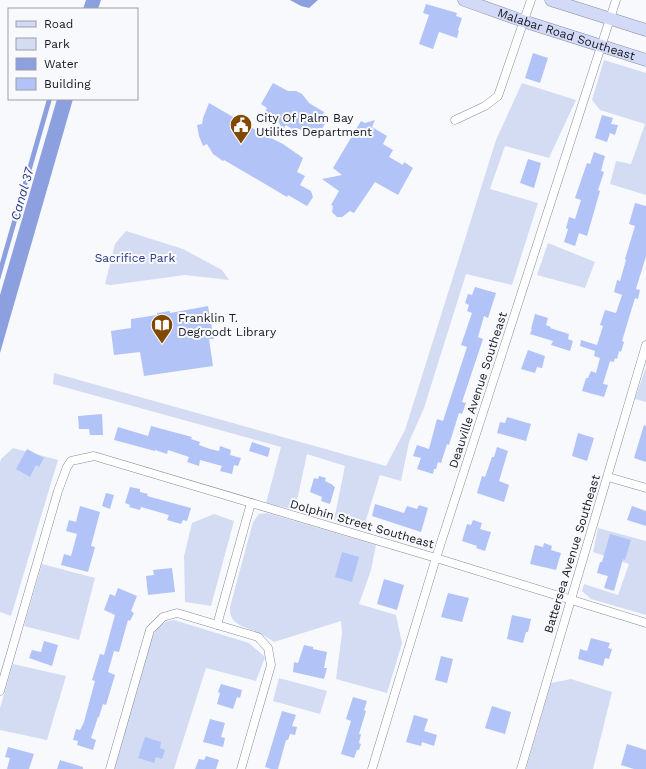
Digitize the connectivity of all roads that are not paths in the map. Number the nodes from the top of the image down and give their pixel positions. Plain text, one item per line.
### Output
1 (464, 0) edge
2 (531, 0) edge
3 (551, 0) edge
4 (616, 0) edge
5 (610, 20) junction
6 (523, 21) junction
7 (646, 30) edge
8 (601, 46) junction
9 (646, 60) edge
10 (455, 120) dead end
11 (646, 345) edge
12 (645, 355) edge
13 (608, 477) junction
14 (646, 488) edge
15 (251, 503) junction
16 (436, 558) junction
17 (570, 599) junction
18 (646, 623) edge
19 (217, 625) junction
20 (0, 691) edge
21 (110, 769) edge
22 (241, 769) edge
23 (372, 769) edge
24 (521, 769) edge

1 - 6 main road, Malabar Road Southeast
2 - 6 street
3 - 5 main road
4 - 5 street, Deauville Avenue Southeast
5 - 7 main road
5 - 8 street, Deauville Avenue Southeast
6 - 8 main road, Malabar Road Southeast
6 - 10 street
8 - 9 main road, Malabar Road Southeast
8 - 16 street, Deauville Avenue Southeast
11 - 12 street, Battersea Avenue Southeast
12 - 13 street, Battersea Avenue Southeast
13 - 14 street
13 - 17 street, Battersea Avenue Southeast
15 - 16 street, Dolphin Street Southeast
15 - 19 street
15 - 20 street, Dolphin Street Southeast
16 - 17 street, Dolphin Street Southeast
16 - 23 street, Deauville Avenue Southeast
17 - 18 street, Dolphin Street Southeast
17 - 24 street, Battersea Avenue Southeast
19 - 21 street
19 - 22 street

